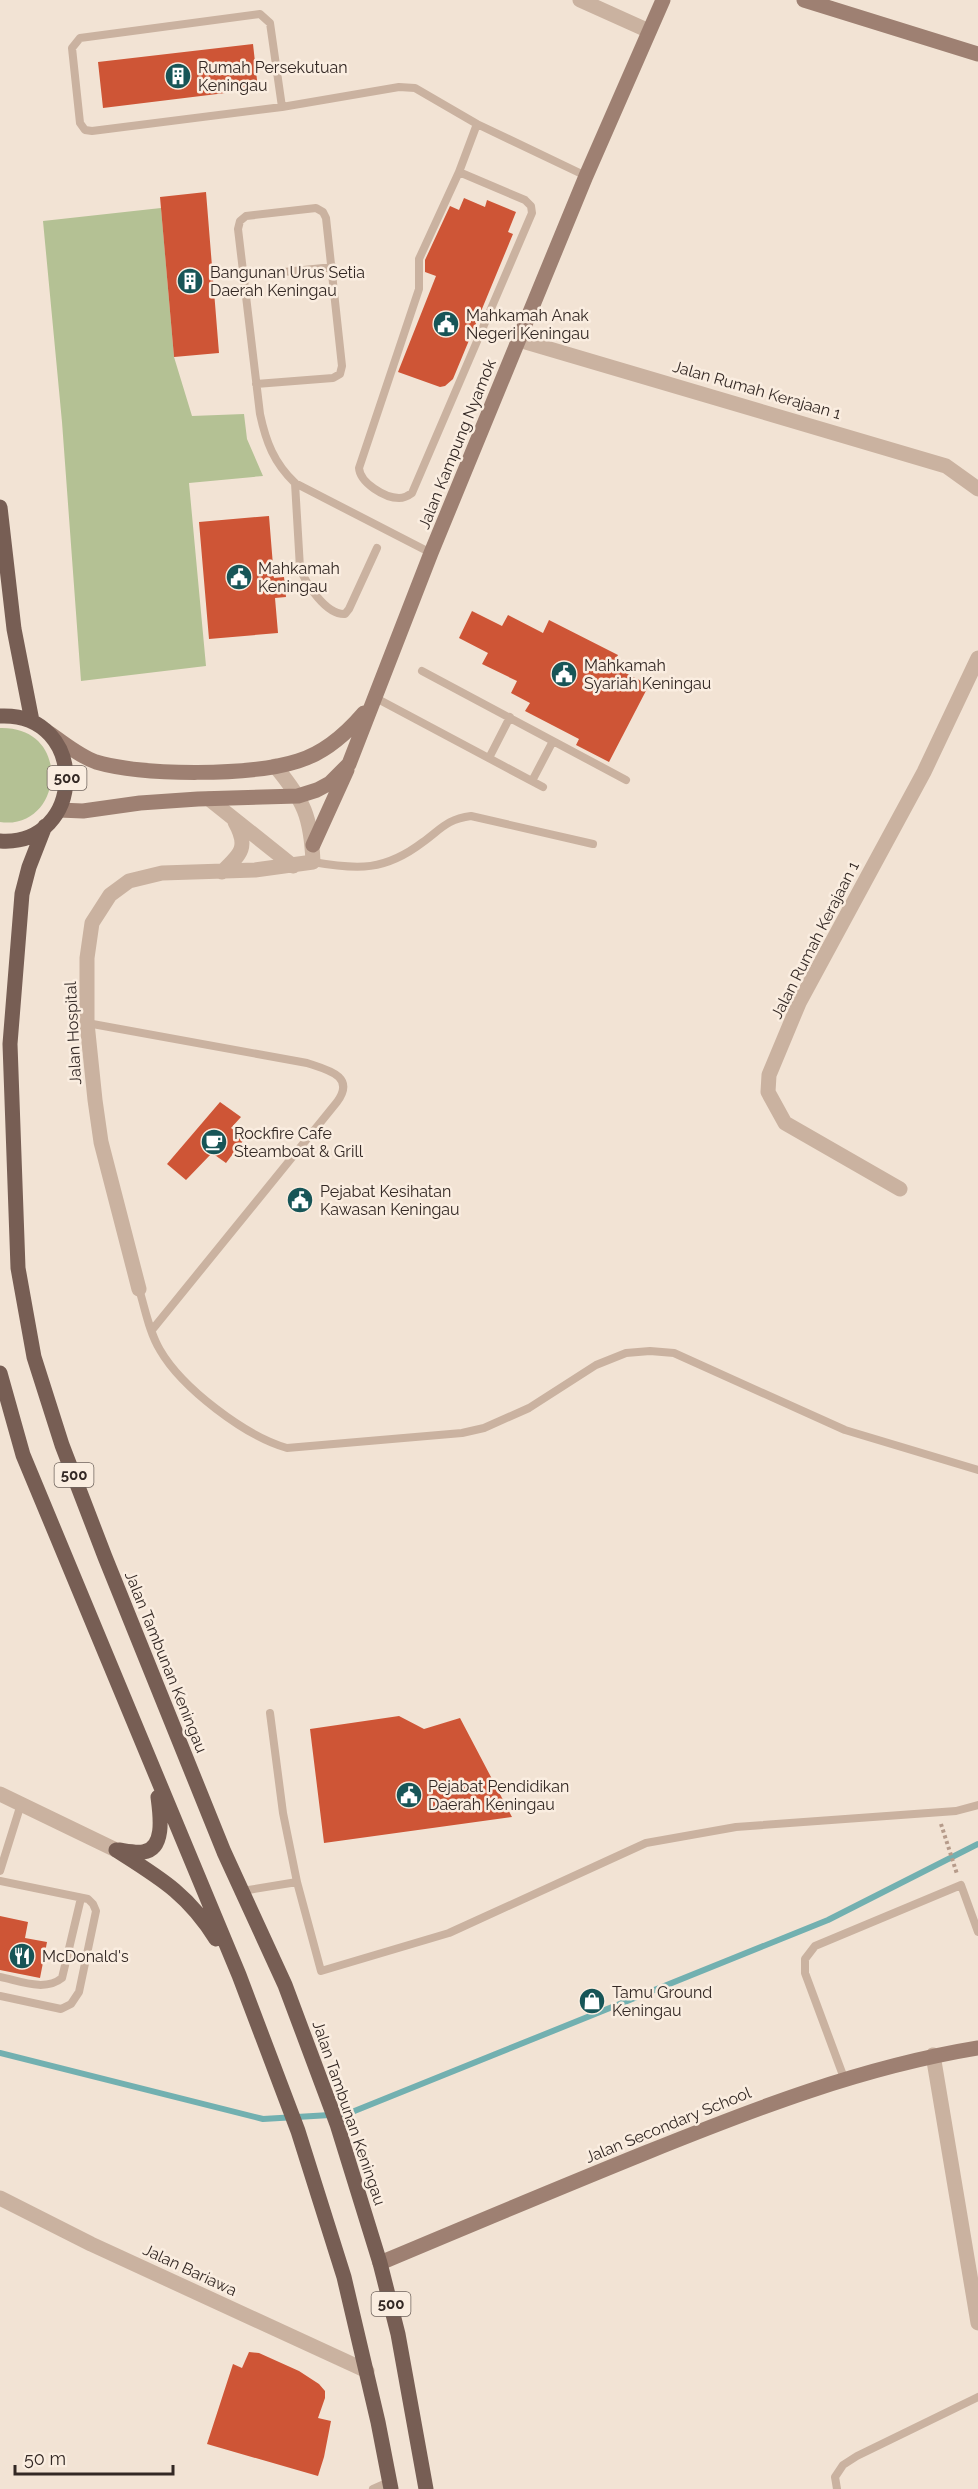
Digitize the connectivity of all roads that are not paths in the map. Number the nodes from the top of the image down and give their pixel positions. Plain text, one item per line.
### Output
1 (580, 0) edge
2 (663, 0) edge
3 (804, 0) edge
4 (649, 31) junction
5 (978, 54) edge
6 (282, 106) junction
7 (477, 124) junction
8 (459, 172) junction
9 (586, 176) junction
10 (333, 267) junction
11 (244, 276) junction
12 (519, 340) junction
13 (256, 384) junction
14 (295, 483) junction
15 (978, 489) edge
16 (0, 507) edge
17 (377, 548) dead end
18 (431, 553) junction
19 (978, 658) edge
20 (422, 671) dead end
21 (372, 700) junction
22 (0, 716) edge
23 (510, 717) junction
24 (32, 721) junction
25 (49, 733) junction
26 (553, 741) junction
27 (489, 758) junction
28 (349, 764) junction
29 (275, 766) junction
30 (626, 780) dead end
31 (532, 781) junction
32 (543, 787) dead end
33 (298, 796) junction
34 (209, 799) junction
35 (59, 810) junction
36 (234, 819) junction
37 (45, 826) junction
38 (0, 841) edge
39 (593, 844) dead end
40 (313, 845) junction
41 (313, 862) junction
42 (293, 866) junction
43 (222, 872) junction
44 (87, 1023) junction
45 (900, 1189) dead end
46 (139, 1289) joint
47 (152, 1330) junction
48 (0, 1373) edge
49 (978, 1470) edge
50 (270, 1713) dead end
51 (153, 1772) junction
52 (0, 1794) edge
53 (21, 1804) junction
54 (978, 1806) edge
55 (116, 1850) junction
56 (0, 1871) edge
57 (0, 1881) edge
58 (297, 1882) junction
59 (242, 1891) junction
60 (81, 1898) junction
61 (978, 1932) edge
62 (239, 1975) junction
63 (0, 1977) edge
64 (0, 1996) edge
65 (978, 2048) edge
66 (933, 2055) junction
67 (844, 2078) junction
68 (0, 2198) edge
69 (380, 2263) junction
70 (978, 2323) edge
71 (367, 2372) junction
72 (978, 2397) edge
73 (390, 2485) edge
74 (373, 2489) edge
75 (426, 2489) edge
76 (837, 2489) edge

1 - 4 street
2 - 4 street, Jalan Kampung Nyamok
3 - 5 street
4 - 9 street, Jalan Kampung Nyamok
6 - 6 lane
6 - 7 lane
7 - 8 lane
7 - 9 lane
8 - 8 lane
9 - 12 street, Jalan Kampung Nyamok
10 - 11 lane
10 - 11 lane
10 - 13 lane
11 - 13 lane
12 - 15 street, Jalan Rumah Kerajaan 1
12 - 18 street, Jalan Kampung Nyamok
13 - 14 lane
14 - 17 lane
14 - 18 lane
16 - 24 main road
18 - 21 street, Jalan Kampung Nyamok
19 - 45 street, Jalan Rumah Kerajaan 1
20 - 23 lane
21 - 27 lane
21 - 28 street, Jalan Kampung Nyamok
21 - 29 street, Jalan Kampung Nyamok
22 - 24 main road, 500
23 - 26 lane
23 - 27 lane
24 - 25 main road, 500
25 - 29 street, Jalan Kampung Nyamok
25 - 35 main road, 500
26 - 30 lane
26 - 31 lane
27 - 31 lane
28 - 33 street, Jalan Kampung Nyamok
28 - 40 street
29 - 33 street
31 - 32 lane
33 - 34 street, Jalan Kampung Nyamok
33 - 40 street
34 - 35 street, Jalan Kampung Nyamok
34 - 36 street
35 - 37 main road, 500
36 - 42 street
36 - 43 street
37 - 38 main road, 500
37 - 59 main road, Jalan Tambunan Keningau / 500
39 - 41 lane
40 - 41 street
41 - 42 street, Jalan Hospital
42 - 43 street, Jalan Hospital
43 - 44 street, Jalan Hospital
44 - 46 street, Jalan Hospital
44 - 47 lane
46 - 47 lane
47 - 49 lane
48 - 51 main road, 500
50 - 58 lane
51 - 55 main road
51 - 62 main road, 500
52 - 53 street
53 - 55 street
53 - 56 lane
54 - 58 lane
55 - 62 main road
57 - 60 lane
58 - 59 lane
59 - 69 main road, Jalan Tambunan Keningau / 500
60 - 63 lane
60 - 64 lane
61 - 67 lane
62 - 71 main road, 500
65 - 66 street, Jalan Secondary School
66 - 67 street, Jalan Secondary School
66 - 70 street
67 - 69 street, Jalan Secondary School
68 - 71 street, Jalan Bariawa
69 - 75 main road, Jalan Tambunan Keningau / 500
71 - 73 main road, 500
72 - 76 lane
73 - 74 lane

